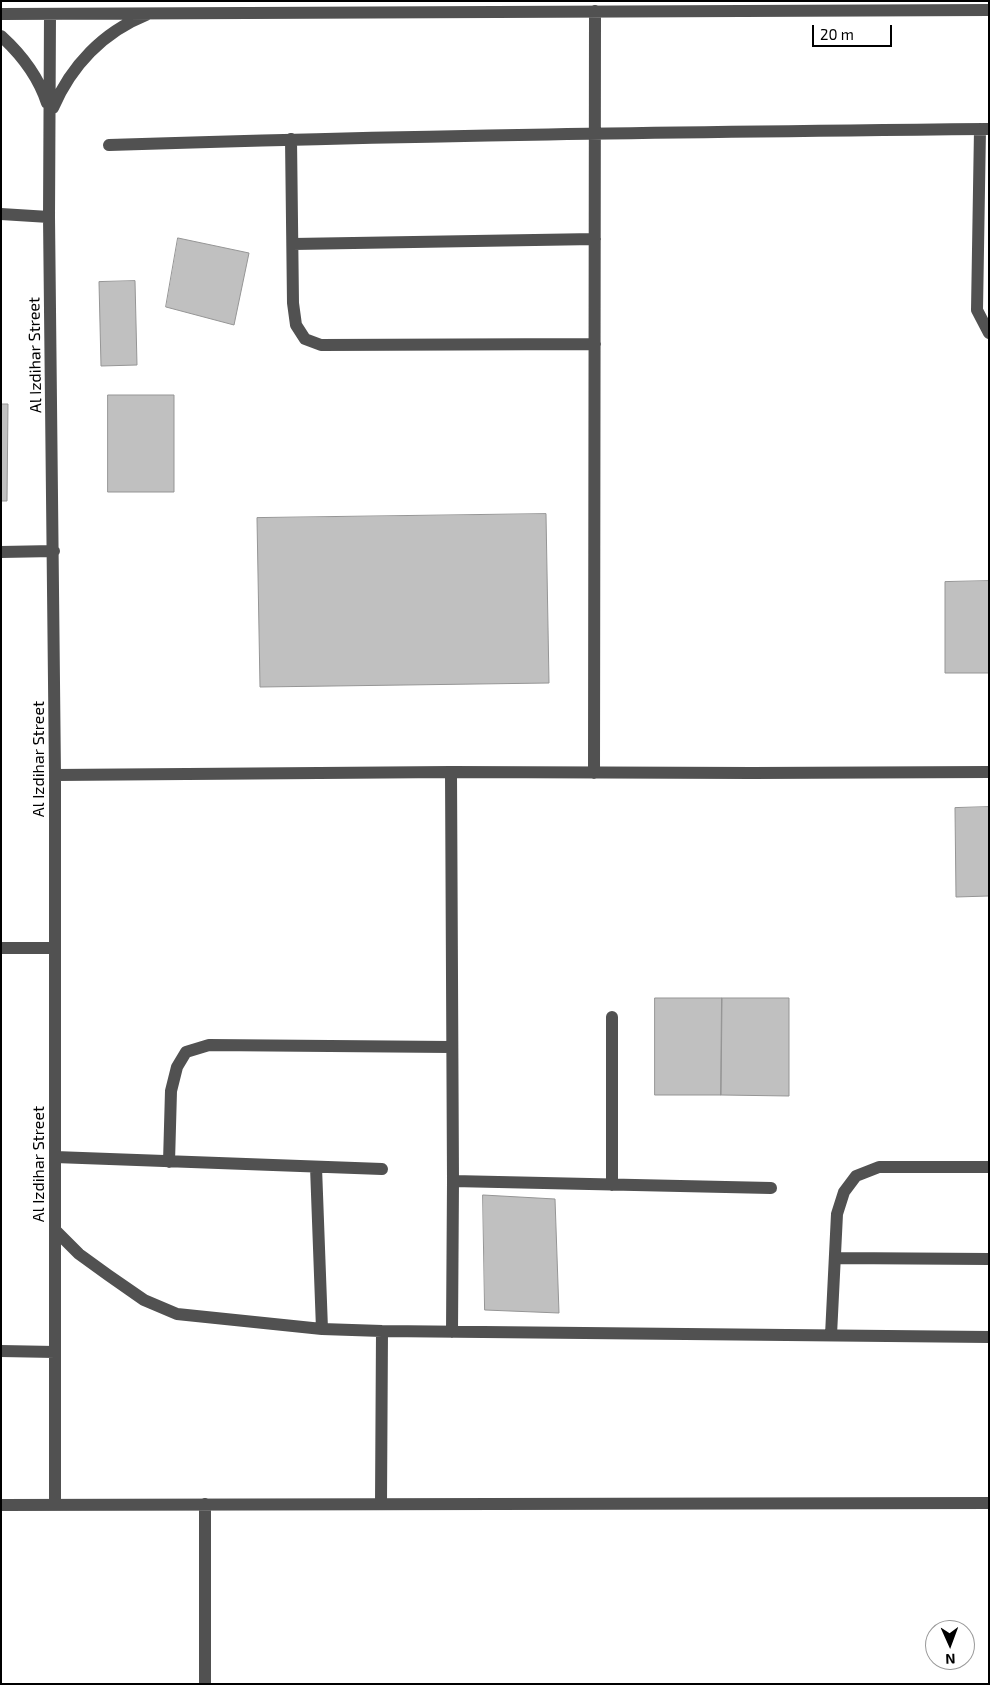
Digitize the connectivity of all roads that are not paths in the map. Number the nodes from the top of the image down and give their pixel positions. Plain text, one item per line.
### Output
1 (854, 6) edge
2 (989, 10) edge
3 (596, 11) junction
4 (153, 13) junction
5 (1, 14) edge
6 (50, 14) junction
7 (1, 36) edge
8 (50, 112) junction
9 (984, 129) edge
10 (595, 133) junction
11 (291, 139) junction
12 (109, 145) dead end
13 (1, 214) edge
14 (50, 217) junction
15 (595, 239) junction
16 (293, 244) junction
17 (983, 252) edge
18 (989, 333) edge
19 (595, 344) junction
20 (1, 552) edge
21 (54, 552) junction
22 (451, 772) junction
23 (989, 772) edge
24 (594, 773) junction
25 (55, 775) junction
26 (1, 948) edge
27 (55, 948) junction
28 (612, 1017) dead end
29 (452, 1047) junction
30 (55, 1157) junction
31 (169, 1162) junction
32 (316, 1167) junction
33 (989, 1167) edge
34 (382, 1169) dead end
35 (453, 1182) junction
36 (612, 1185) junction
37 (771, 1188) dead end
38 (55, 1230) junction
39 (835, 1258) junction
40 (989, 1259) edge
41 (322, 1329) junction
42 (382, 1331) junction
43 (452, 1332) junction
44 (831, 1335) junction
45 (989, 1337) edge
46 (1, 1351) edge
47 (55, 1352) junction
48 (381, 1503) junction
49 (989, 1503) edge
50 (205, 1504) junction
51 (55, 1505) junction
52 (1, 1506) edge
53 (205, 1684) edge

1 - 2 street
1 - 3 street
3 - 4 street
3 - 10 street
4 - 6 street
4 - 8 street
5 - 6 street
6 - 8 street, Al Izdihar Street
7 - 8 street
8 - 14 street, Al Izdihar Street
9 - 10 street
9 - 17 street
10 - 11 street
10 - 15 street
11 - 12 street
11 - 16 street
13 - 14 street
14 - 21 street, Al Izdihar Street
15 - 16 street
15 - 19 street
16 - 19 street
17 - 18 street
19 - 24 street
20 - 21 street
21 - 25 street, Al Izdihar Street
22 - 24 street
22 - 25 street
22 - 29 street
23 - 24 street
25 - 27 street, Al Izdihar Street
26 - 27 street
27 - 30 street, Al Izdihar Street
28 - 36 street
29 - 31 street
29 - 35 street
30 - 31 street
30 - 38 street, Al Izdihar Street
31 - 32 street
32 - 34 street
32 - 41 street
33 - 39 street
35 - 36 street
35 - 43 street
36 - 37 street
38 - 41 street
38 - 47 street, Al Izdihar Street
39 - 40 street
39 - 44 street
41 - 42 street
42 - 43 street
42 - 48 street
43 - 44 street
44 - 45 street
46 - 47 street
47 - 51 street, Al Izdihar Street
48 - 49 street
48 - 50 street
50 - 51 street
50 - 53 street
51 - 52 street

